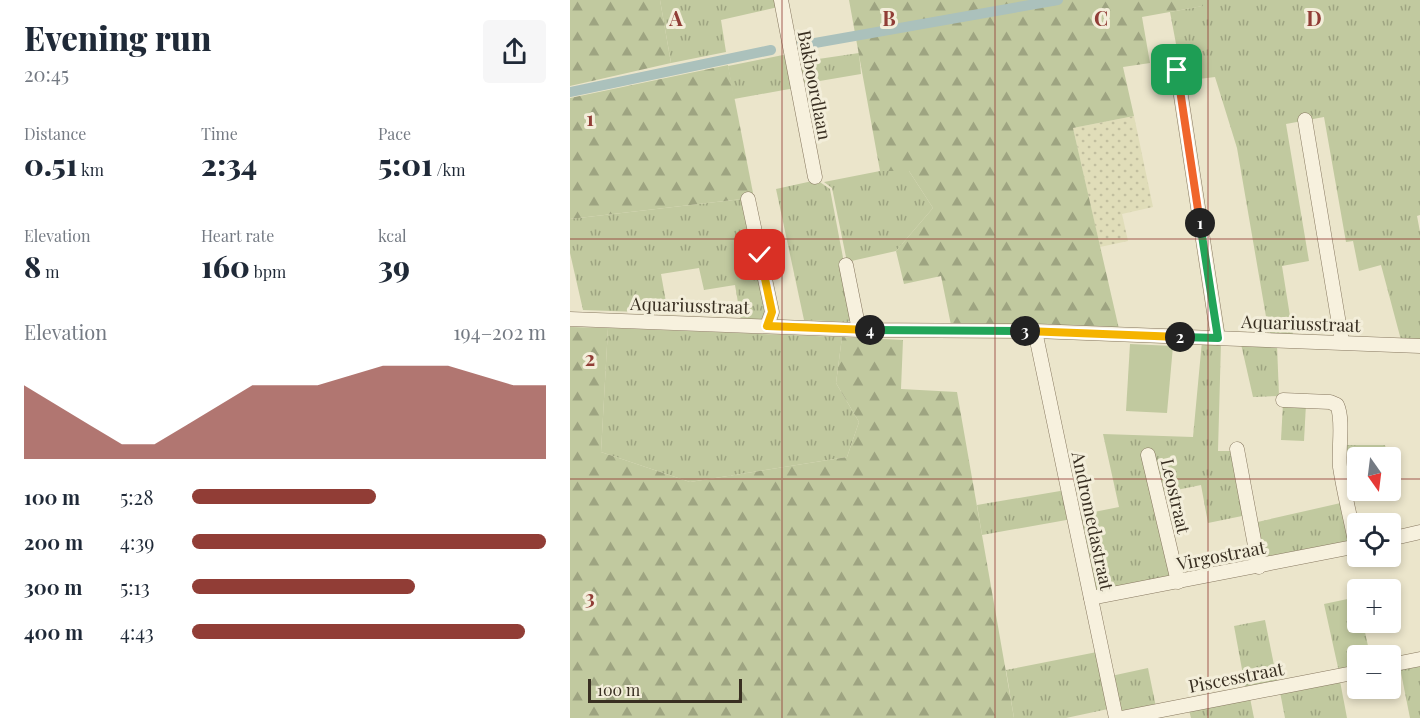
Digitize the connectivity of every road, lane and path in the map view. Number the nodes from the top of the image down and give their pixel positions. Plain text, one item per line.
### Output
1 (780, 0) edge
2 (1177, 70) dead end
3 (1305, 120) dead end
4 (815, 177) dead end
5 (748, 199) dead end
6 (846, 265) dead end
7 (570, 319) edge
8 (767, 326) junction
9 (859, 330) junction
10 (1035, 331) junction
11 (1218, 338) junction
12 (1342, 342) junction
13 (1420, 346) edge
14 (1282, 400) dead end
15 (1237, 449) dead end
16 (1148, 454) dead end
17 (1350, 513) edge
18 (1420, 532) edge
19 (1401, 536) edge
20 (1347, 548) edge
21 (1259, 567) junction
22 (1178, 582) junction
23 (1091, 598) junction
24 (1420, 660) edge
25 (1401, 663) edge
26 (1347, 674) edge
27 (1116, 718) edge
28 (1121, 718) edge

1 - 4 street, Bakboordlaan
2 - 11 street
3 - 12 street
5 - 8 street
6 - 9 street
7 - 8 street, Aquariusstraat
8 - 9 street, Aquariusstraat
9 - 10 street, Aquariusstraat
10 - 11 street, Aquariusstraat
10 - 23 street, Andromedastraat
11 - 12 street, Aquariusstraat
12 - 13 street, Aquariusstraat
14 - 17 street
15 - 21 street
16 - 22 street, Leostraat
18 - 19 street
20 - 21 street, Virgostraat
21 - 22 street, Virgostraat
22 - 23 street, Virgostraat
23 - 27 street, Andromedastraat
24 - 25 street
26 - 28 street, Piscesstraat

